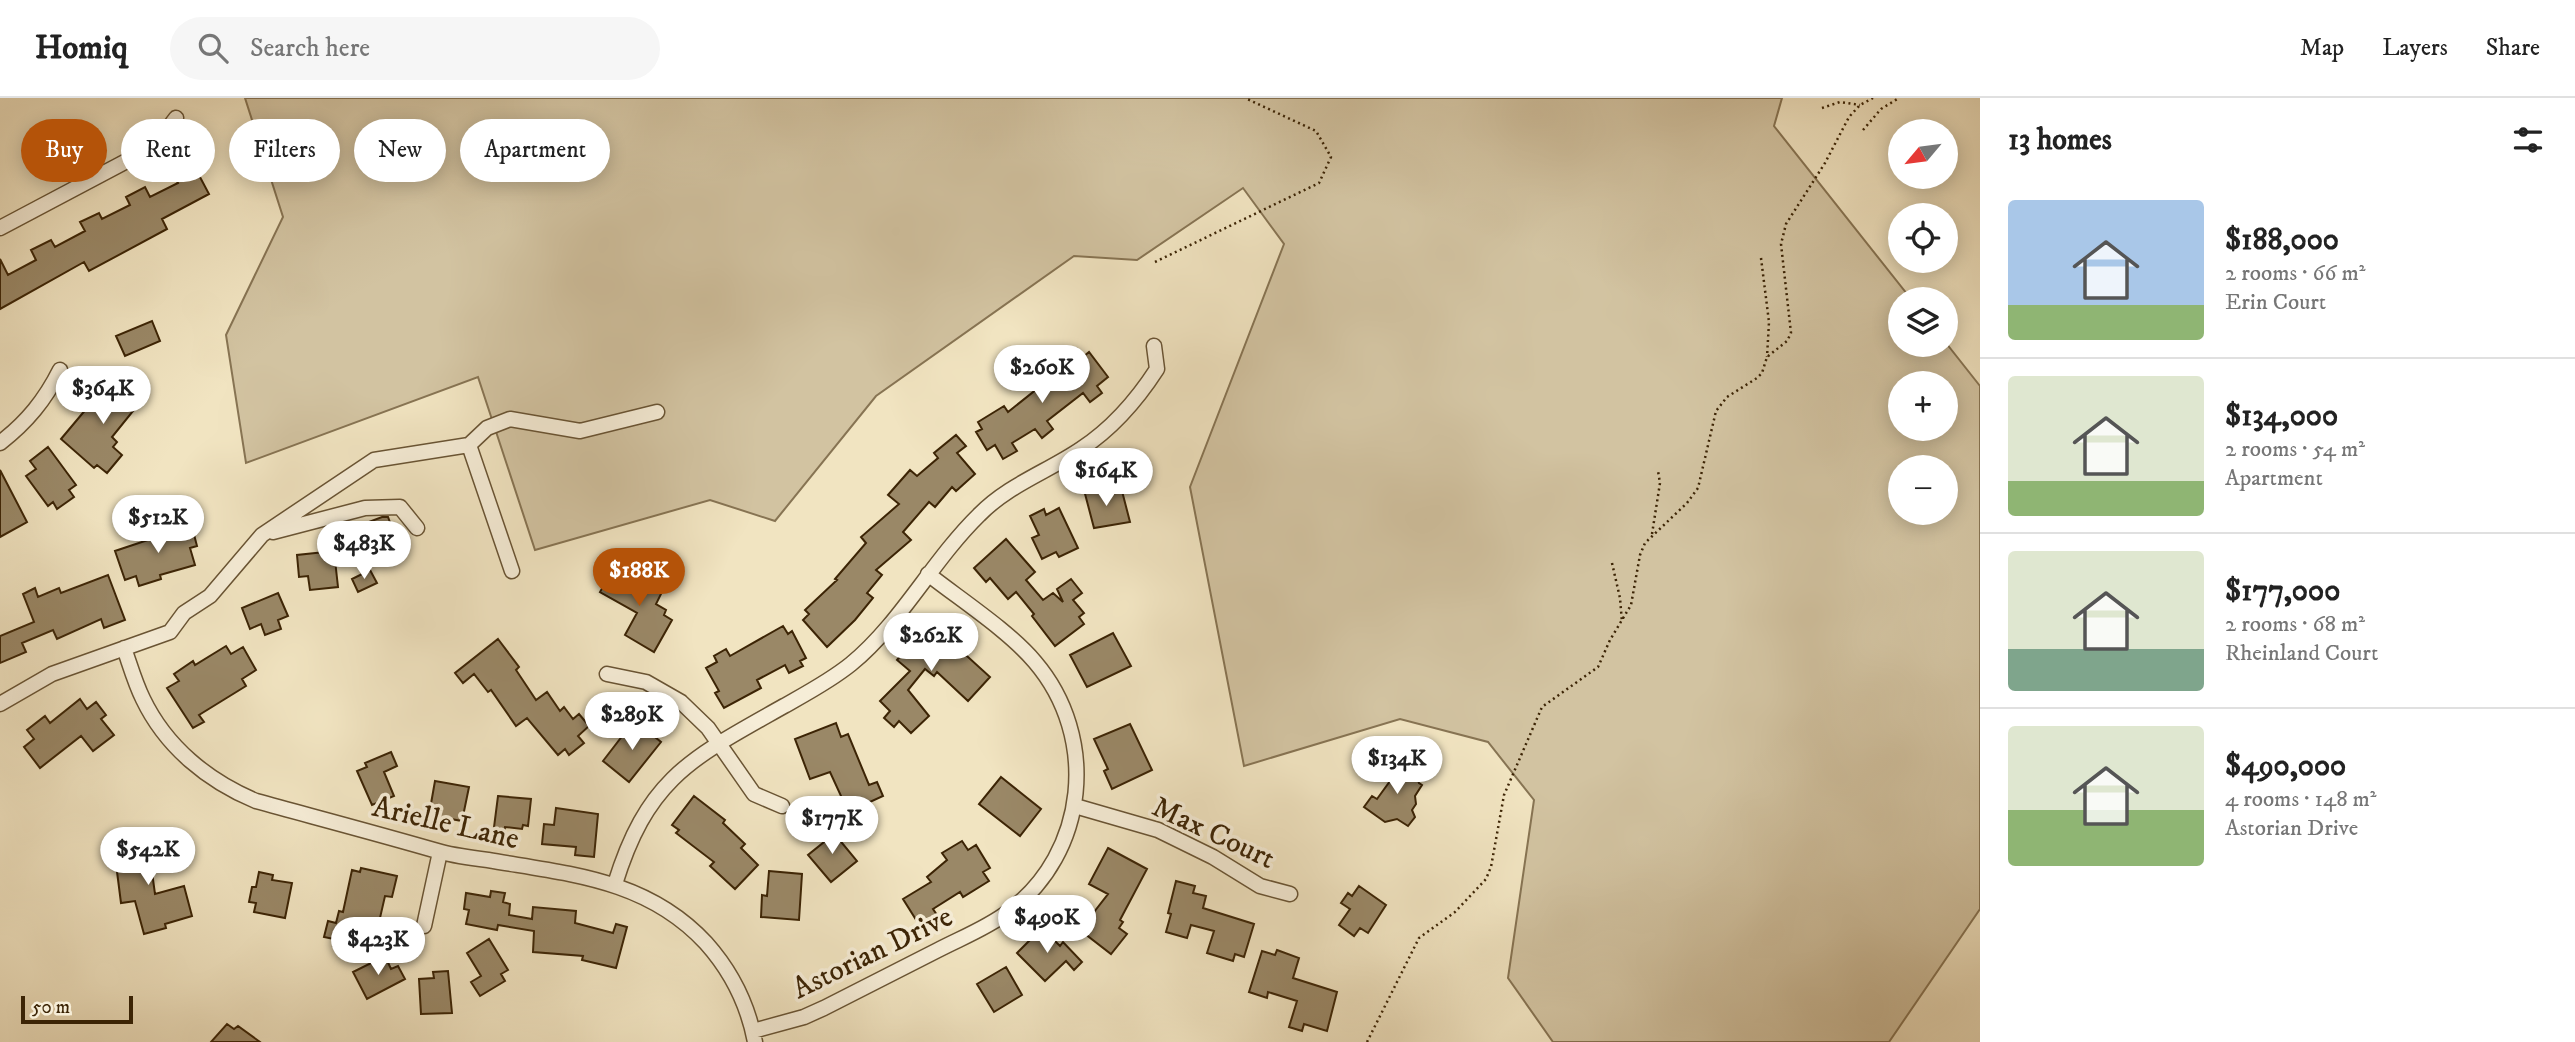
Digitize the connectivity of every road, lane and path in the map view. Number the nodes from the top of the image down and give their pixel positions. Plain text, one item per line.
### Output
1 (1245, 98) edge
2 (1873, 98) edge
3 (1899, 98) edge
4 (1860, 105) junction
5 (1822, 108) dead end
6 (176, 118) dead end
7 (1863, 130) dead end
8 (0, 228) edge
9 (1760, 258) dead end
10 (1155, 262) dead end
11 (1154, 346) dead end
12 (1767, 357) junction
13 (60, 370) dead end
14 (657, 412) dead end
15 (0, 443) edge
16 (469, 445) junction
17 (1658, 471) dead end
18 (417, 528) dead end
19 (1652, 534) junction
20 (262, 535) junction
21 (1612, 563) dead end
22 (512, 571) dead end
23 (928, 574) junction
24 (1622, 622) junction
25 (124, 649) junction
26 (607, 674) dead end
27 (0, 704) edge
28 (718, 743) junction
29 (782, 806) dead end
30 (1075, 806) junction
31 (440, 852) junction
32 (615, 884) junction
33 (1290, 894) dead end
34 (424, 926) dead end
35 (754, 1036) edge
36 (1367, 1042) edge

1 - 10 path
2 - 4 path
3 - 7 path
4 - 5 path
4 - 12 path
6 - 8 street
9 - 12 path
11 - 23 street
12 - 19 path
13 - 15 street
14 - 16 street
16 - 20 street
16 - 22 street
17 - 19 path
18 - 20 street
19 - 24 path
20 - 25 street
21 - 24 path
23 - 28 street
23 - 30 street, Astorian Drive
24 - 36 path
25 - 27 street
25 - 31 street, Arielle Lane
26 - 28 street
28 - 29 street
28 - 32 street
30 - 33 street, Max Court
30 - 35 street, Astorian Drive
31 - 32 street, Arielle Lane
31 - 34 street
32 - 35 street, Arielle Lane

